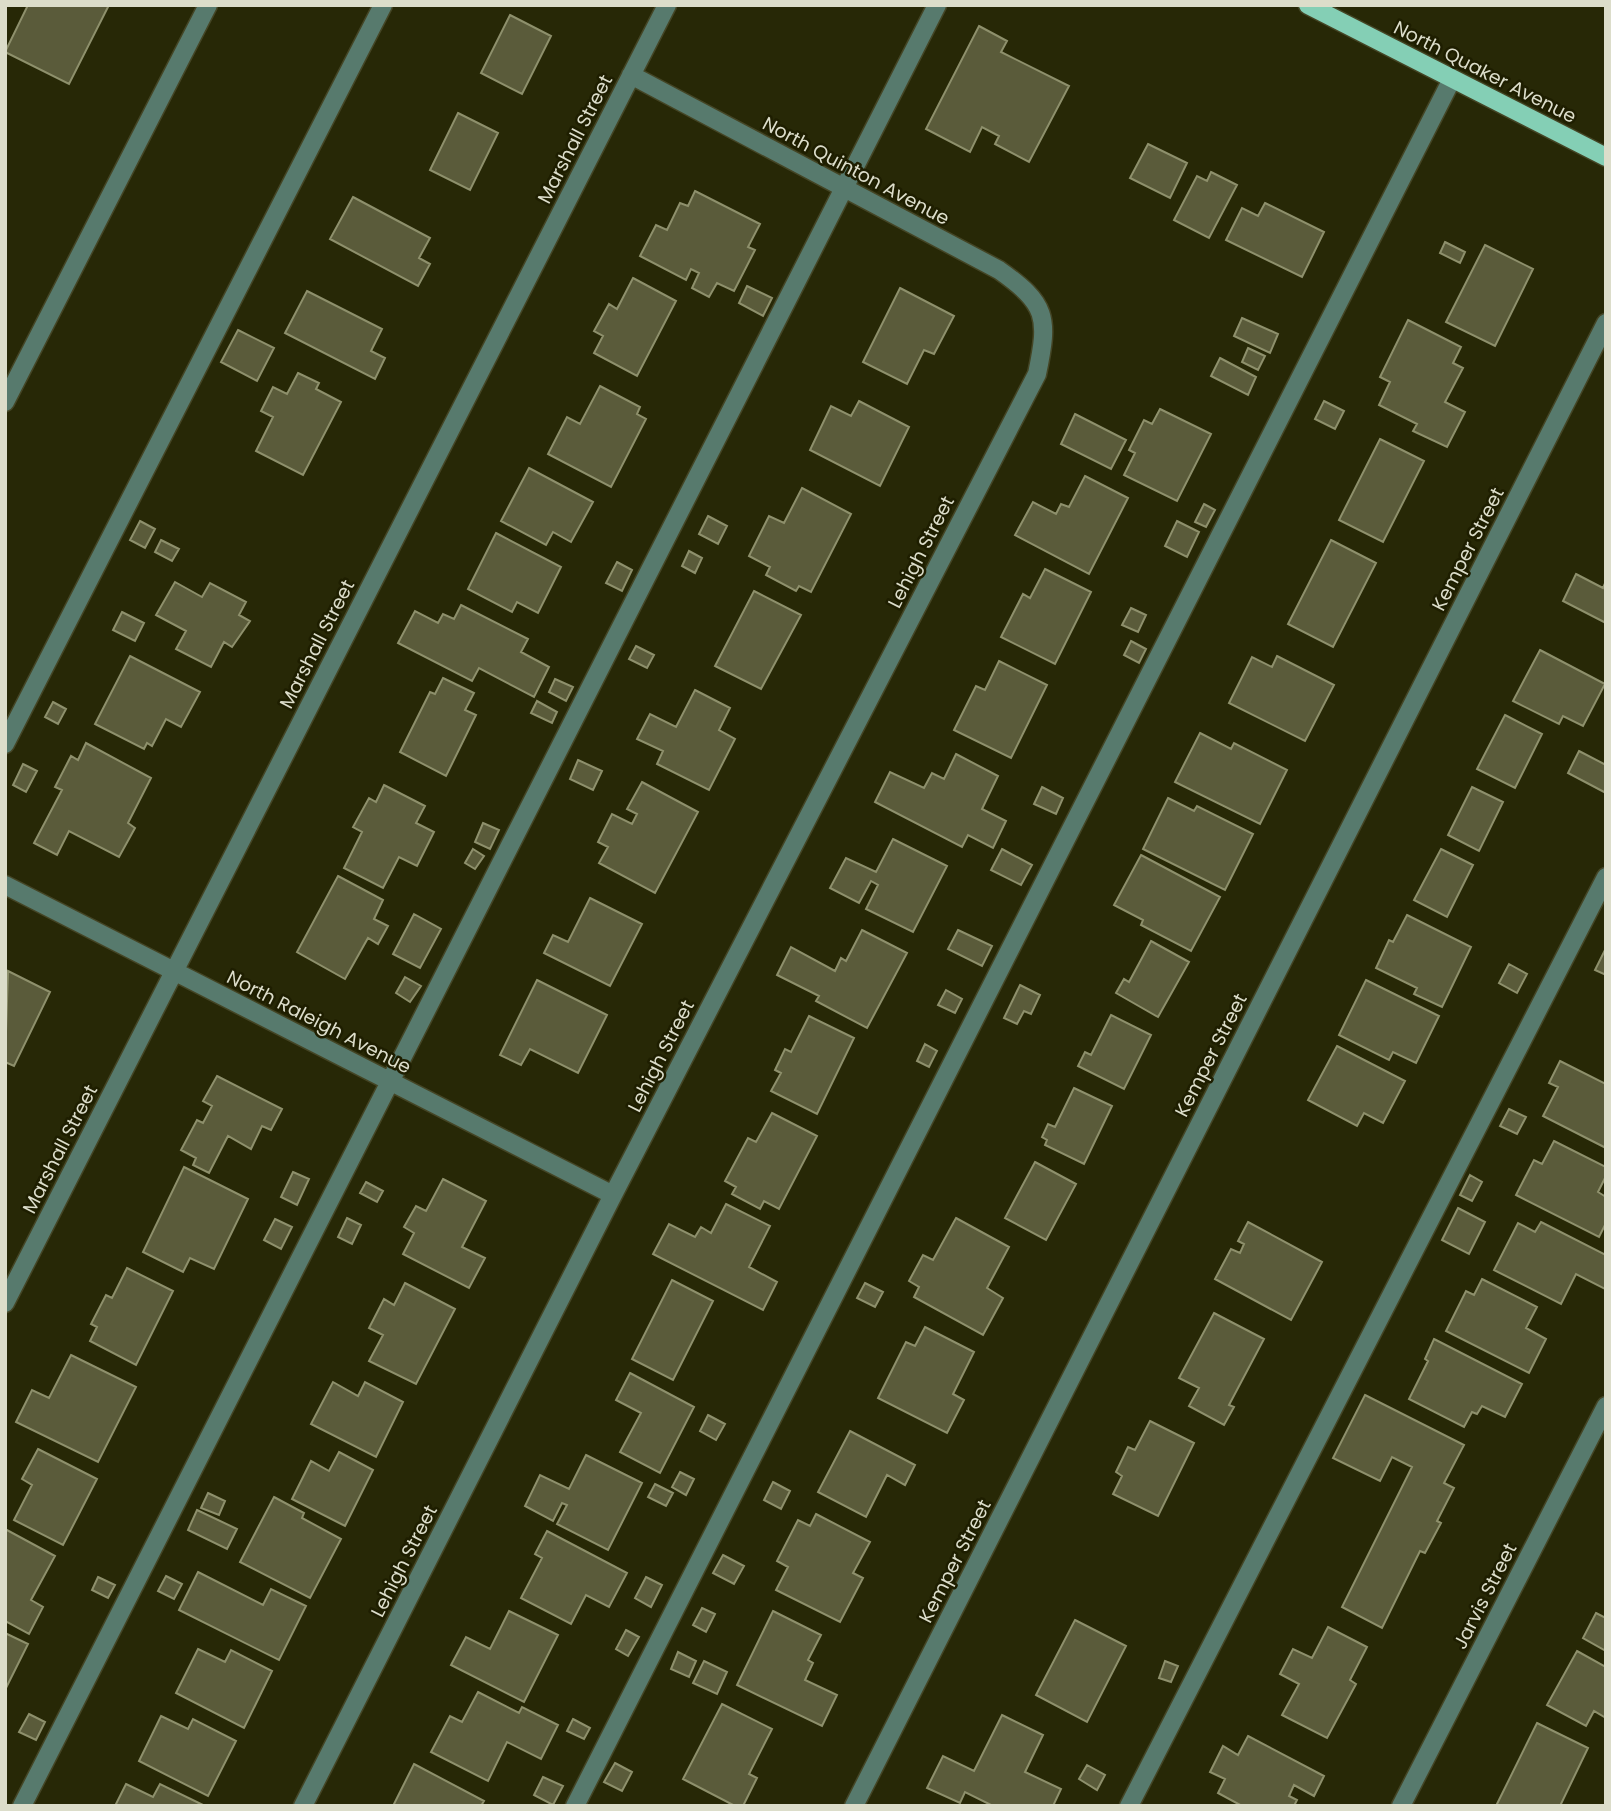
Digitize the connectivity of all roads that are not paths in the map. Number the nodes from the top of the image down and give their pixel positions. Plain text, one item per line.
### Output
1 (208, 5) edge
2 (383, 5) edge
3 (667, 5) edge
4 (937, 5) edge
5 (1308, 5) edge
6 (631, 75) junction
7 (1452, 79) junction
8 (1606, 157) edge
9 (842, 187) junction
10 (1043, 323) joint
11 (1606, 323) edge
12 (5, 402) edge
13 (5, 744) edge
14 (1606, 877) edge
15 (5, 885) edge
16 (174, 972) junction
17 (392, 1083) junction
18 (613, 1195) junction
19 (5, 1303) edge
20 (1606, 1406) edge
21 (22, 1806) edge
22 (303, 1806) edge
23 (575, 1806) edge
24 (854, 1806) edge
25 (1129, 1806) edge
26 (1401, 1806) edge

1 - 12 street
2 - 13 street
3 - 6 street, Marshall Street
4 - 9 street
5 - 7 main road, North Quaker Avenue
6 - 9 street, North Quinton Avenue
6 - 16 street, Marshall Street
7 - 8 main road, North Quaker Avenue
7 - 23 street
9 - 10 street, North Quinton Avenue
9 - 17 street
10 - 18 street, Lehigh Street
11 - 24 street, Kemper Street
14 - 25 street
15 - 16 street, North Raleigh Avenue
16 - 17 street, North Raleigh Avenue
16 - 19 street, Marshall Street
17 - 18 street, North Raleigh Avenue
17 - 21 street
18 - 22 street, Lehigh Street
20 - 26 street, Jarvis Street

